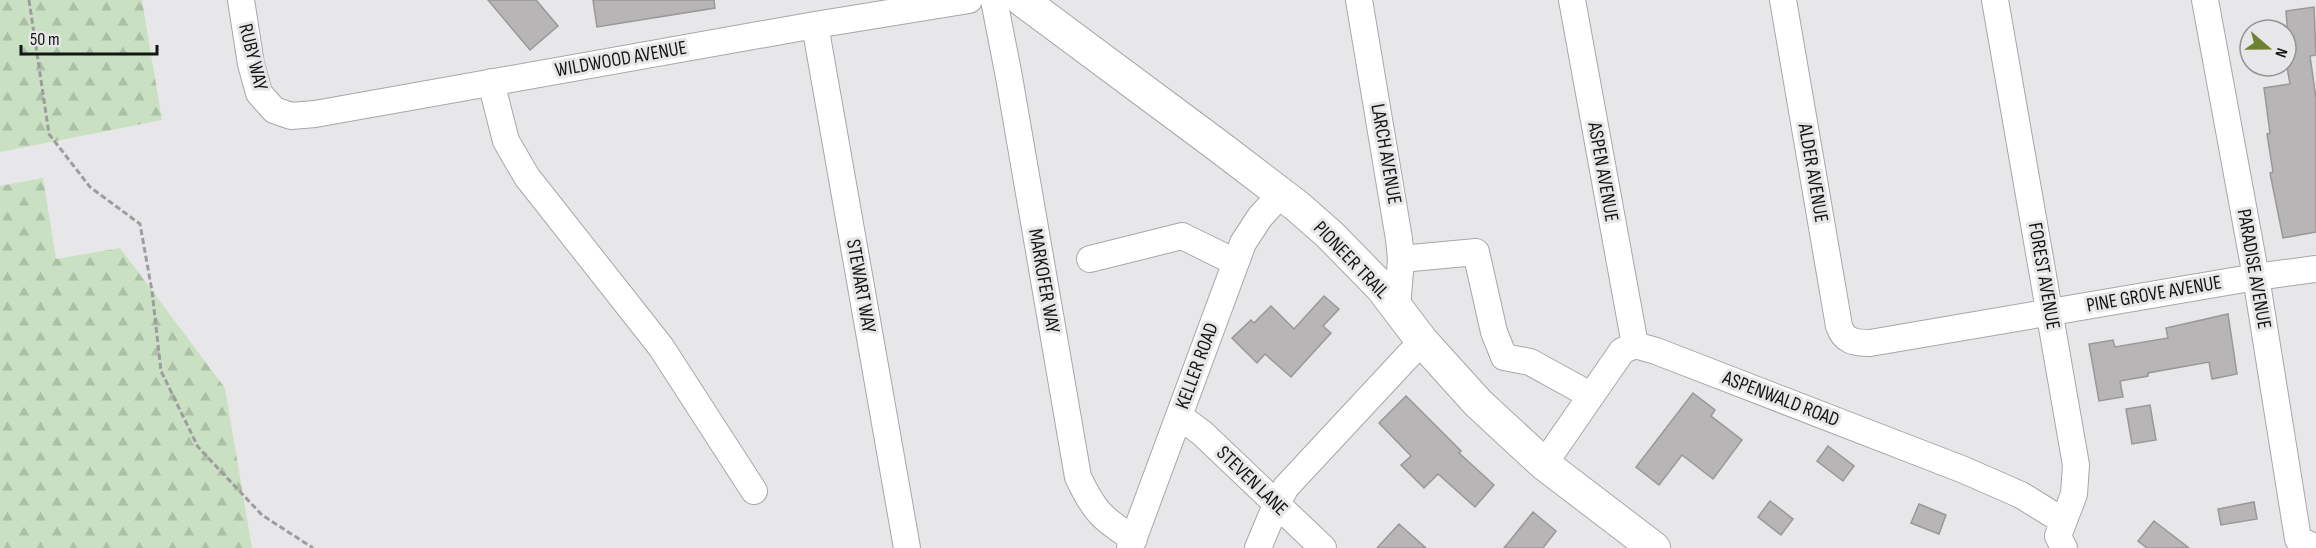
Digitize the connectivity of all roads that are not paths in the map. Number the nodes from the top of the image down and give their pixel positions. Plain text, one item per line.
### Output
1 (241, 0) edge
2 (969, 0) edge
3 (994, 0) edge
4 (1022, 0) edge
5 (1359, 0) edge
6 (1572, 0) edge
7 (1784, 0) edge
8 (1995, 0) edge
9 (2205, 0) edge
10 (815, 25) junction
11 (491, 82) junction
12 (274, 110) joint
13 (1281, 194) junction
14 (1090, 259) dead end
15 (1401, 259) junction
16 (1235, 262) junction
17 (2316, 268) edge
18 (2256, 277) junction
19 (1397, 308) junction
20 (2050, 312) junction
21 (1422, 341) junction
22 (1850, 341) joint
23 (1635, 345) junction
24 (1590, 395) junction
25 (1179, 416) junction
26 (1544, 464) junction
27 (754, 491) dead end
28 (1276, 505) junction
29 (2063, 521) junction
30 (1132, 544) edge
31 (2307, 544) edge
32 (907, 548) edge
33 (1258, 548) edge
34 (1323, 548) edge
35 (1654, 548) edge
36 (2064, 548) edge

1 - 12 street, RUBY WAY
2 - 10 street, WILDWOOD AVENUE
3 - 30 street, MARKOFER WAY
4 - 13 main road, PIONEER TRAIL
5 - 15 street, LARCH AVENUE
6 - 23 street, ASPEN AVENUE
7 - 22 street, ALDER AVENUE
8 - 20 street, FOREST AVENUE
9 - 18 street, PARADISE AVENUE
10 - 11 street, WILDWOOD AVENUE
10 - 32 street, STEWART WAY
11 - 12 street, WILDWOOD AVENUE
11 - 27 street
13 - 16 street, KELLER ROAD
13 - 19 main road, PIONEER TRAIL
14 - 16 street
15 - 19 street, LARCH AVENUE
15 - 24 street
16 - 25 street, KELLER ROAD
17 - 18 street, PINE GROVE AVENUE
18 - 20 street, PINE GROVE AVENUE
18 - 31 street, PARADISE AVENUE
19 - 21 main road, PIONEER TRAIL
20 - 22 street, PINE GROVE AVENUE
20 - 29 street, FOREST AVENUE
21 - 26 main road, PIONEER TRAIL
21 - 28 street
23 - 24 street
23 - 29 street, ASPENWALD ROAD
24 - 26 street
25 - 28 street, STEVEN LANE
25 - 30 street, KELLER ROAD
26 - 35 main road, PIONEER TRAIL
28 - 33 street
28 - 34 street, STEVEN LANE
29 - 36 street, FOREST AVENUE

